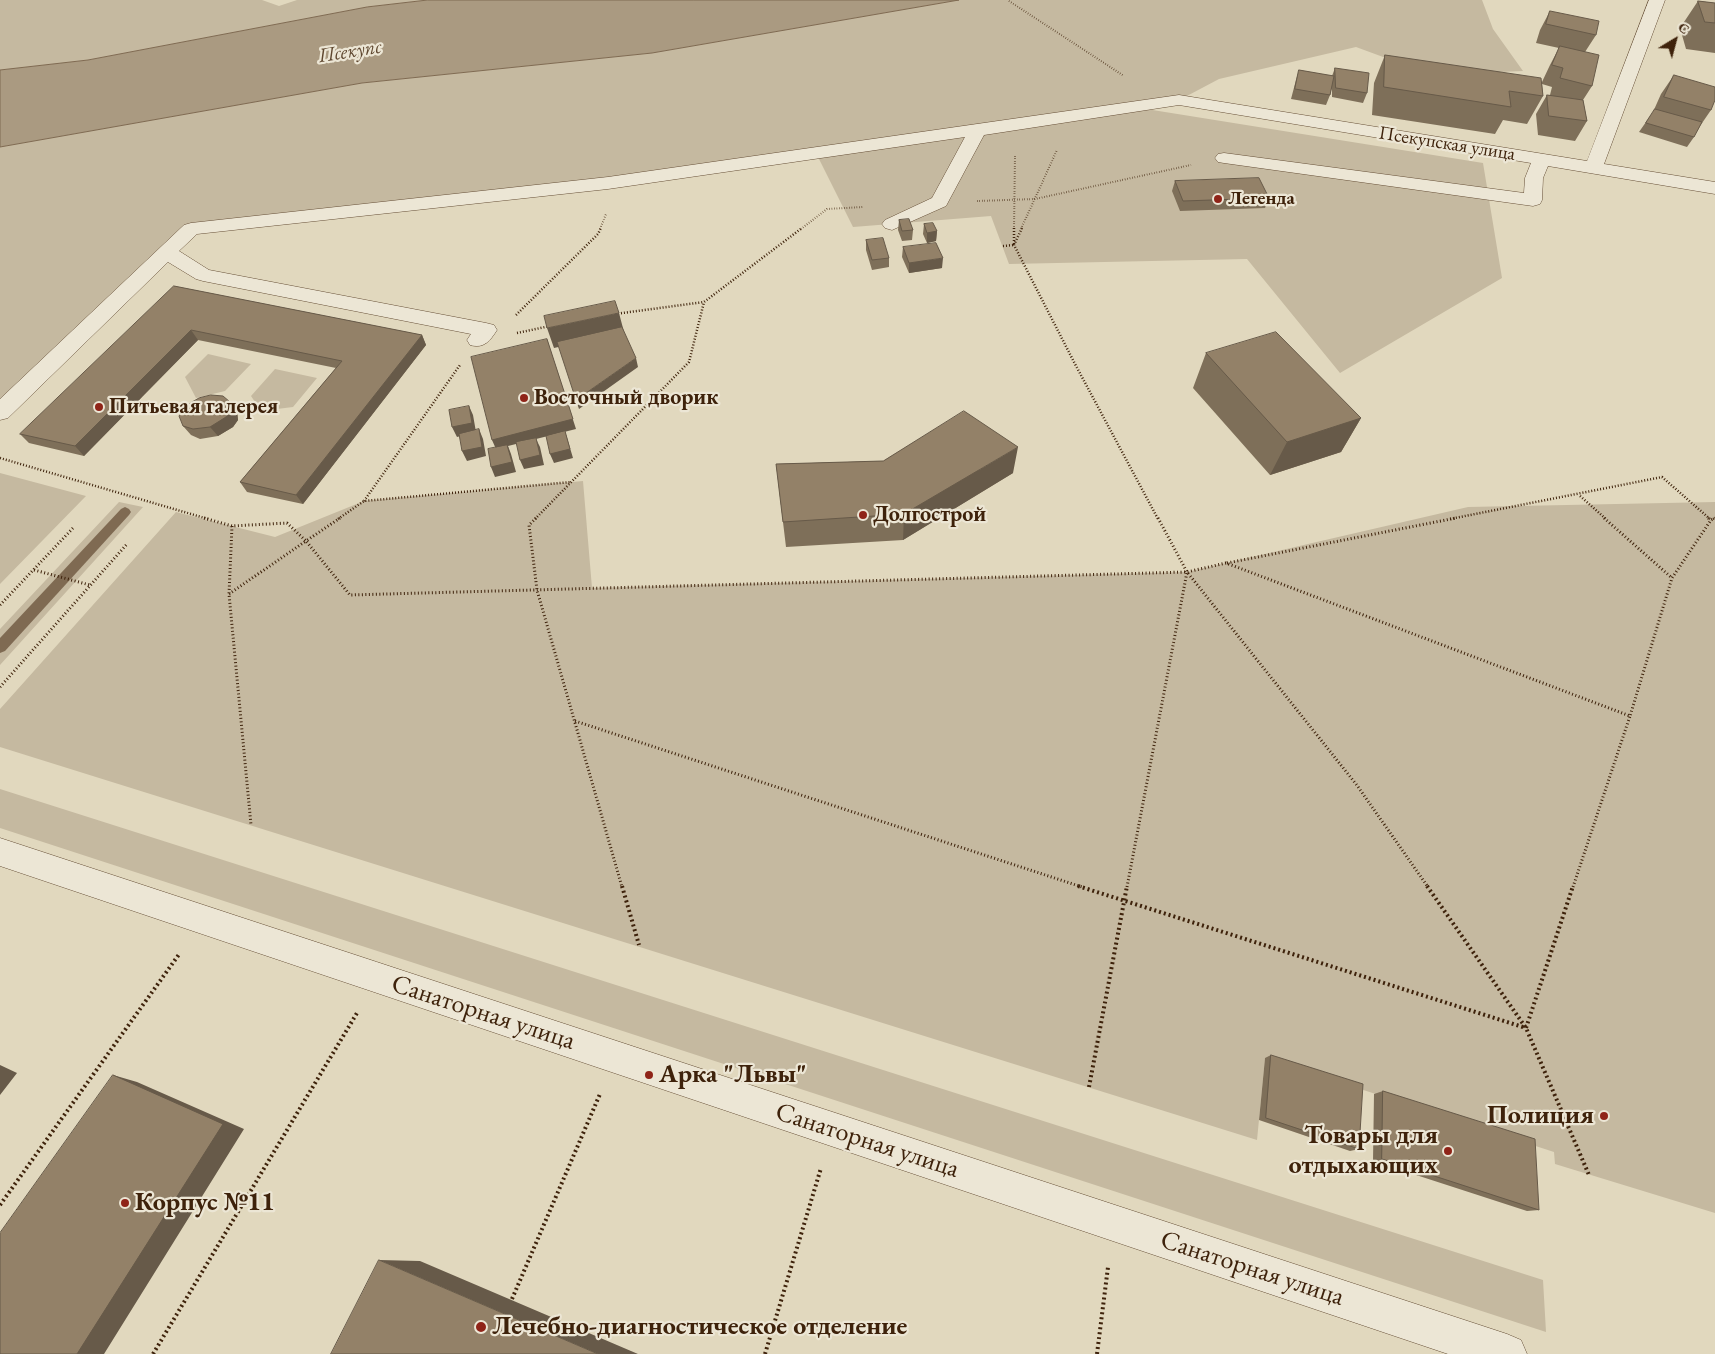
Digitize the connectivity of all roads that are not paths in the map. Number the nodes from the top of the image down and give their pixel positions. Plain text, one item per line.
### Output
1 (1656, 0) edge
2 (978, 130) junction
3 (1224, 158) road end
4 (1541, 160) junction
5 (1594, 167) junction
6 (1715, 188) edge
7 (892, 224) dead end
8 (167, 252) junction
9 (478, 340) road end
10 (0, 412) edge
11 (0, 852) edge
12 (1507, 1354) edge

1 - 5 street
2 - 4 street, Псекупская улица
2 - 7 street
2 - 8 street, Псекупская улица
3 - 4 street
4 - 5 street, Псекупская улица
5 - 6 street, Псекупская улица
8 - 9 street
8 - 10 street, Псекупская улица
11 - 12 street, Санаторная улица

